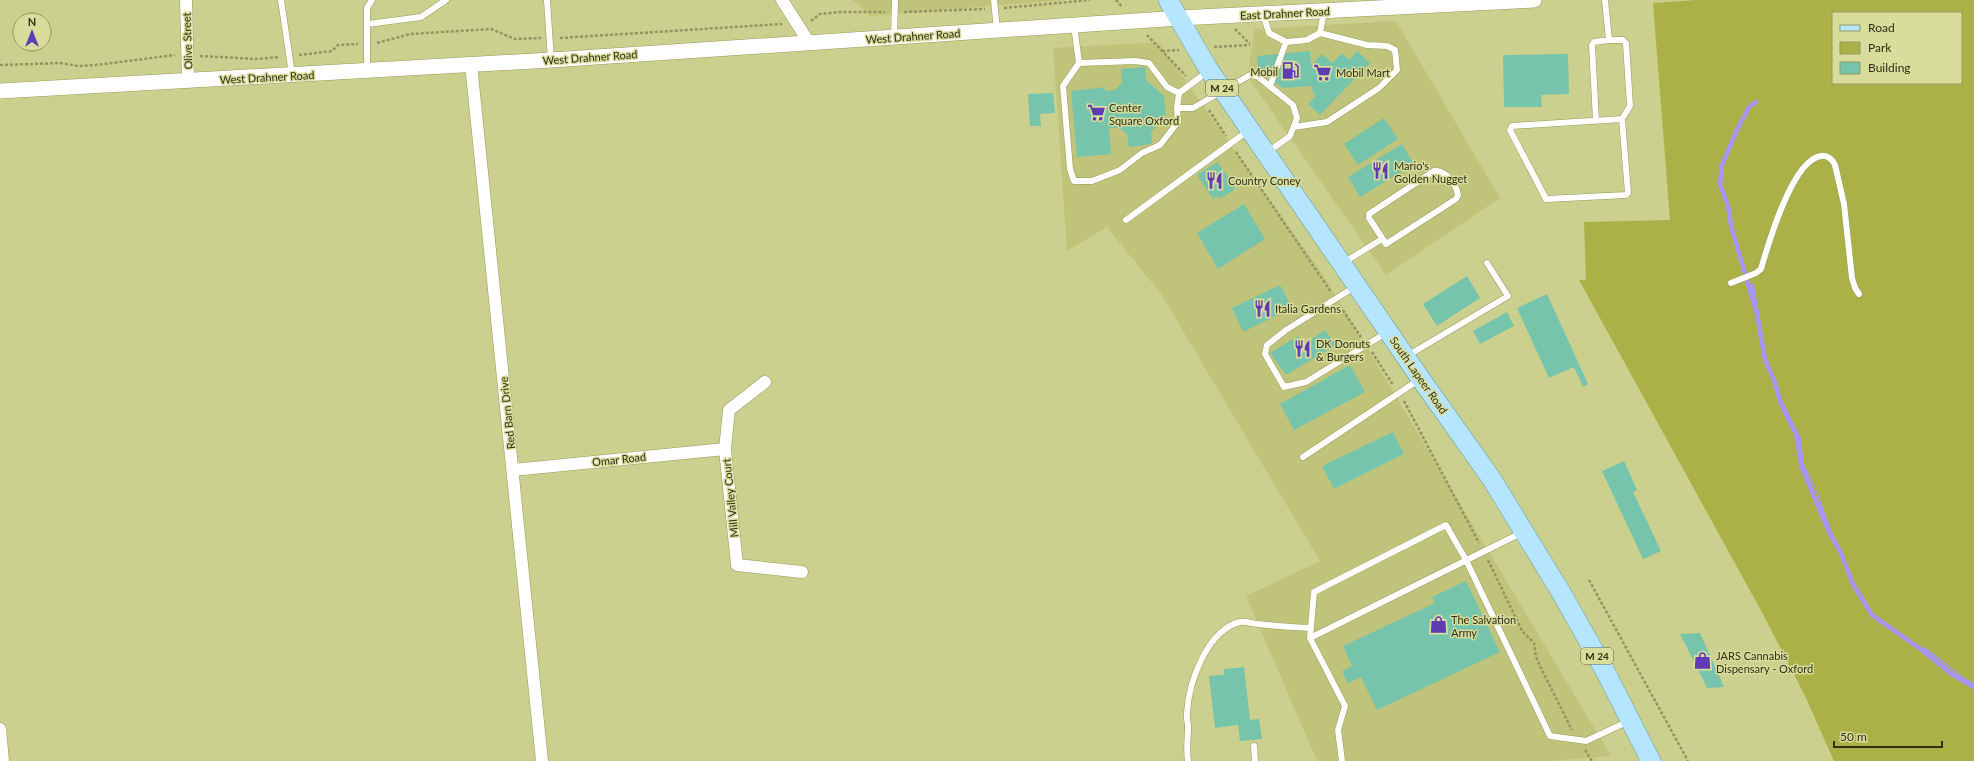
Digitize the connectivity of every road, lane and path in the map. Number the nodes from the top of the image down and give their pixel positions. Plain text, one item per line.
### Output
1 (186, 0) edge
2 (281, 0) edge
3 (372, 0) edge
4 (446, 0) edge
5 (547, 0) edge
6 (782, 0) edge
7 (895, 0) edge
8 (994, 0) edge
9 (1090, 0) edge
10 (1168, 0) edge
11 (1534, 0) edge
12 (1605, 0) edge
13 (1456, 2) edge
14 (1385, 4) edge
15 (995, 8) junction
16 (1324, 11) junction
17 (895, 12) junction
18 (1263, 14) junction
19 (1180, 18) junction
20 (797, 23) junction
21 (368, 24) junction
22 (1074, 25) junction
23 (997, 31) junction
24 (1320, 33) junction
25 (550, 38) junction
26 (894, 38) junction
27 (1609, 40) junction
28 (1286, 42) junction
29 (368, 43) junction
30 (810, 44) junction
31 (176, 55) dead end
32 (205, 56) dead end
33 (289, 56) junction
34 (551, 60) junction
35 (1079, 63) junction
36 (471, 64) junction
37 (0, 66) edge
38 (1210, 70) junction
39 (367, 71) junction
40 (292, 75) junction
41 (188, 82) junction
42 (1270, 86) junction
43 (0, 91) edge
44 (1224, 92) junction
45 (1179, 93) junction
46 (1177, 108) junction
47 (1622, 119) junction
48 (1596, 121) junction
49 (1294, 126) junction
50 (1250, 129) junction
51 (1267, 153) junction
52 (1126, 220) dead end
53 (1382, 238) junction
54 (1342, 264) junction
55 (1487, 264) dead end
56 (1731, 283) dead end
57 (1357, 285) junction
58 (1859, 294) dead end
59 (1389, 332) junction
60 (1406, 357) junction
61 (1421, 378) junction
62 (765, 382) dead end
63 (725, 449) junction
64 (1303, 457) dead end
65 (513, 470) junction
66 (1524, 531) junction
67 (1466, 560) junction
68 (802, 572) dead end
69 (1589, 580) dead end
70 (1310, 628) junction
71 (1310, 638) junction
72 (1630, 720) junction
73 (0, 731) edge
74 (1254, 746) dead end
75 (3, 761) edge
76 (542, 761) edge
77 (1188, 761) edge
78 (1255, 761) edge
79 (1342, 761) edge
80 (1651, 761) edge
81 (1688, 761) edge

1 - 41 street, Olive Street
2 - 33 lane
3 - 21 lane
4 - 21 lane
5 - 25 lane
6 - 20 street
7 - 17 lane
8 - 15 lane
9 - 15 path
10 - 19 main road, South Lapeer Road / M 24
11 - 13 street, East Drahner Road
12 - 27 lane
13 - 14 street, East Drahner Road
14 - 16 street, East Drahner Road
15 - 17 path
15 - 23 lane
16 - 18 street, East Drahner Road
16 - 24 lane
17 - 20 path
17 - 26 lane
18 - 19 street, East Drahner Road
18 - 28 lane
19 - 22 street, West Drahner Road
19 - 38 main road, South Lapeer Road / M 24
20 - 25 path
20 - 30 street
21 - 29 lane
22 - 23 street, West Drahner Road
22 - 35 lane
23 - 26 street, West Drahner Road
24 - 28 lane
24 - 49 lane
25 - 29 path
25 - 34 lane
26 - 30 street, West Drahner Road
27 - 47 lane
27 - 48 lane
28 - 42 lane
29 - 33 path
29 - 39 lane
30 - 34 street, West Drahner Road
31 - 37 path
32 - 33 path
33 - 40 lane
34 - 36 street, West Drahner Road
35 - 45 lane
35 - 46 lane
36 - 39 street, West Drahner Road
36 - 65 street, Red Barn Drive
38 - 44 main road, South Lapeer Road / M 24
38 - 45 lane
39 - 40 street, West Drahner Road
40 - 41 street, West Drahner Road
41 - 43 street, West Drahner Road
42 - 44 lane
42 - 49 lane
44 - 46 lane
44 - 50 main road, South Lapeer Road / M 24
45 - 46 lane
47 - 48 lane
47 - 48 lane
49 - 51 lane
50 - 51 main road, South Lapeer Road / M 24
50 - 52 lane
51 - 54 main road, South Lapeer Road / M 24
53 - 53 lane
53 - 54 lane
54 - 57 main road, South Lapeer Road / M 24
55 - 60 lane
56 - 58 lane
57 - 59 main road, South Lapeer Road / M 24
57 - 59 lane
59 - 60 main road, South Lapeer Road / M 24
60 - 61 main road, South Lapeer Road / M 24
61 - 64 lane
61 - 66 main road, South Lapeer Road / M 24
62 - 63 street, Mill Valley Court
63 - 65 street, Omar Road
63 - 68 street, Mill Valley Court
65 - 76 street, Red Barn Drive
66 - 67 lane
66 - 72 main road, South Lapeer Road / M 24
67 - 70 lane
67 - 71 lane
67 - 72 lane
69 - 81 path
70 - 71 lane
70 - 77 lane
71 - 79 lane
72 - 80 main road, South Lapeer Road / M 24
73 - 75 street
74 - 78 lane

